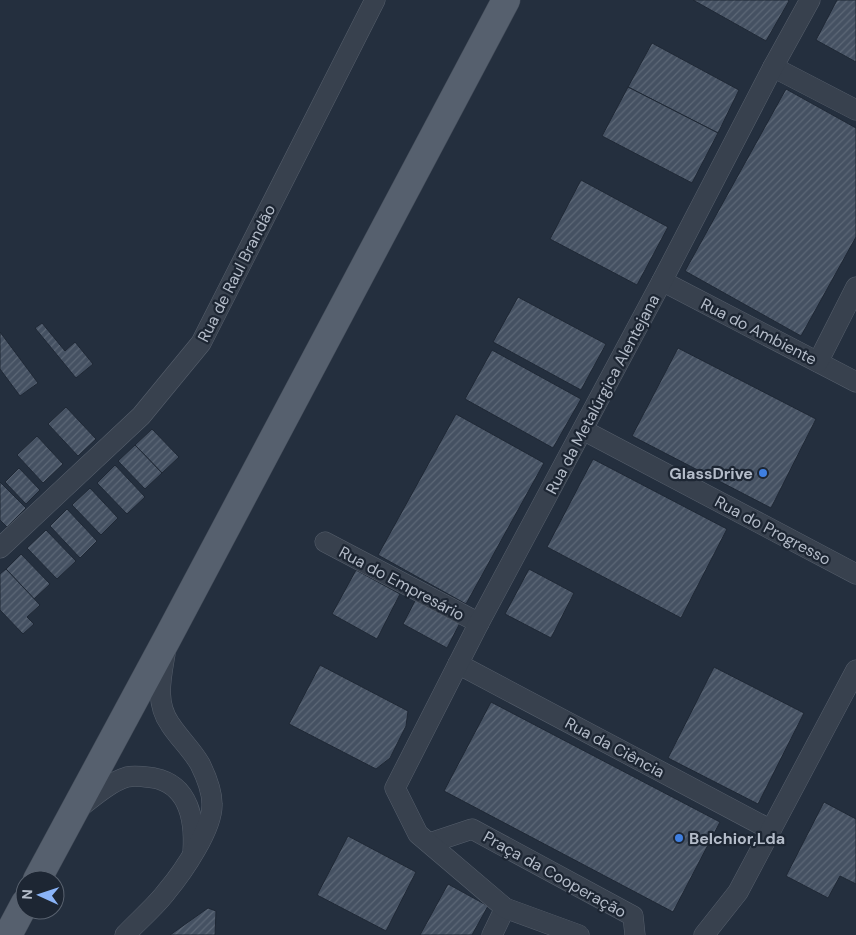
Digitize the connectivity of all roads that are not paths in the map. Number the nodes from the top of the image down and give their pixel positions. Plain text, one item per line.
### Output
1 (375, 0) edge
2 (506, 0) edge
3 (810, 0) edge
4 (773, 67) junction
5 (856, 110) edge
6 (662, 281) junction
7 (856, 287) edge
8 (818, 362) junction
9 (856, 382) edge
10 (583, 430) junction
11 (325, 542) dead end
12 (0, 548) edge
13 (856, 574) edge
14 (479, 623) junction
15 (168, 637) junction
16 (458, 664) junction
17 (856, 670) edge
18 (73, 813) junction
19 (771, 830) junction
20 (430, 843) junction
21 (193, 854) junction
22 (42, 870) edge
23 (505, 908) junction
24 (16, 920) edge
25 (8, 935) edge
26 (124, 935) edge
27 (492, 935) edge
28 (579, 935) edge
29 (635, 935) edge
30 (704, 935) edge

1 - 12 street, Rua de Raul Brandão
2 - 15 main road
3 - 4 street, Rua da Metalúrgica Alentejana
4 - 5 street
4 - 6 street, Rua da Metalúrgica Alentejana
6 - 8 street, Rua do Ambiente
6 - 10 street, Rua da Metalúrgica Alentejana
7 - 8 street
8 - 9 street, Rua do Ambiente
10 - 13 street, Rua do Progresso
10 - 14 street, Rua da Metalúrgica Alentejana
11 - 14 street, Rua do Empresário
14 - 16 street, Rua da Metalúrgica Alentejana
15 - 18 main road
15 - 21 street
16 - 19 street, Rua da Ciência
16 - 20 street, Rua da Metalúrgica Alentejana
17 - 19 street
18 - 21 street
18 - 22 main road
19 - 30 street
20 - 23 street
20 - 29 street, Praça da Cooperação
21 - 26 street
23 - 27 street
23 - 28 street
24 - 25 main road

